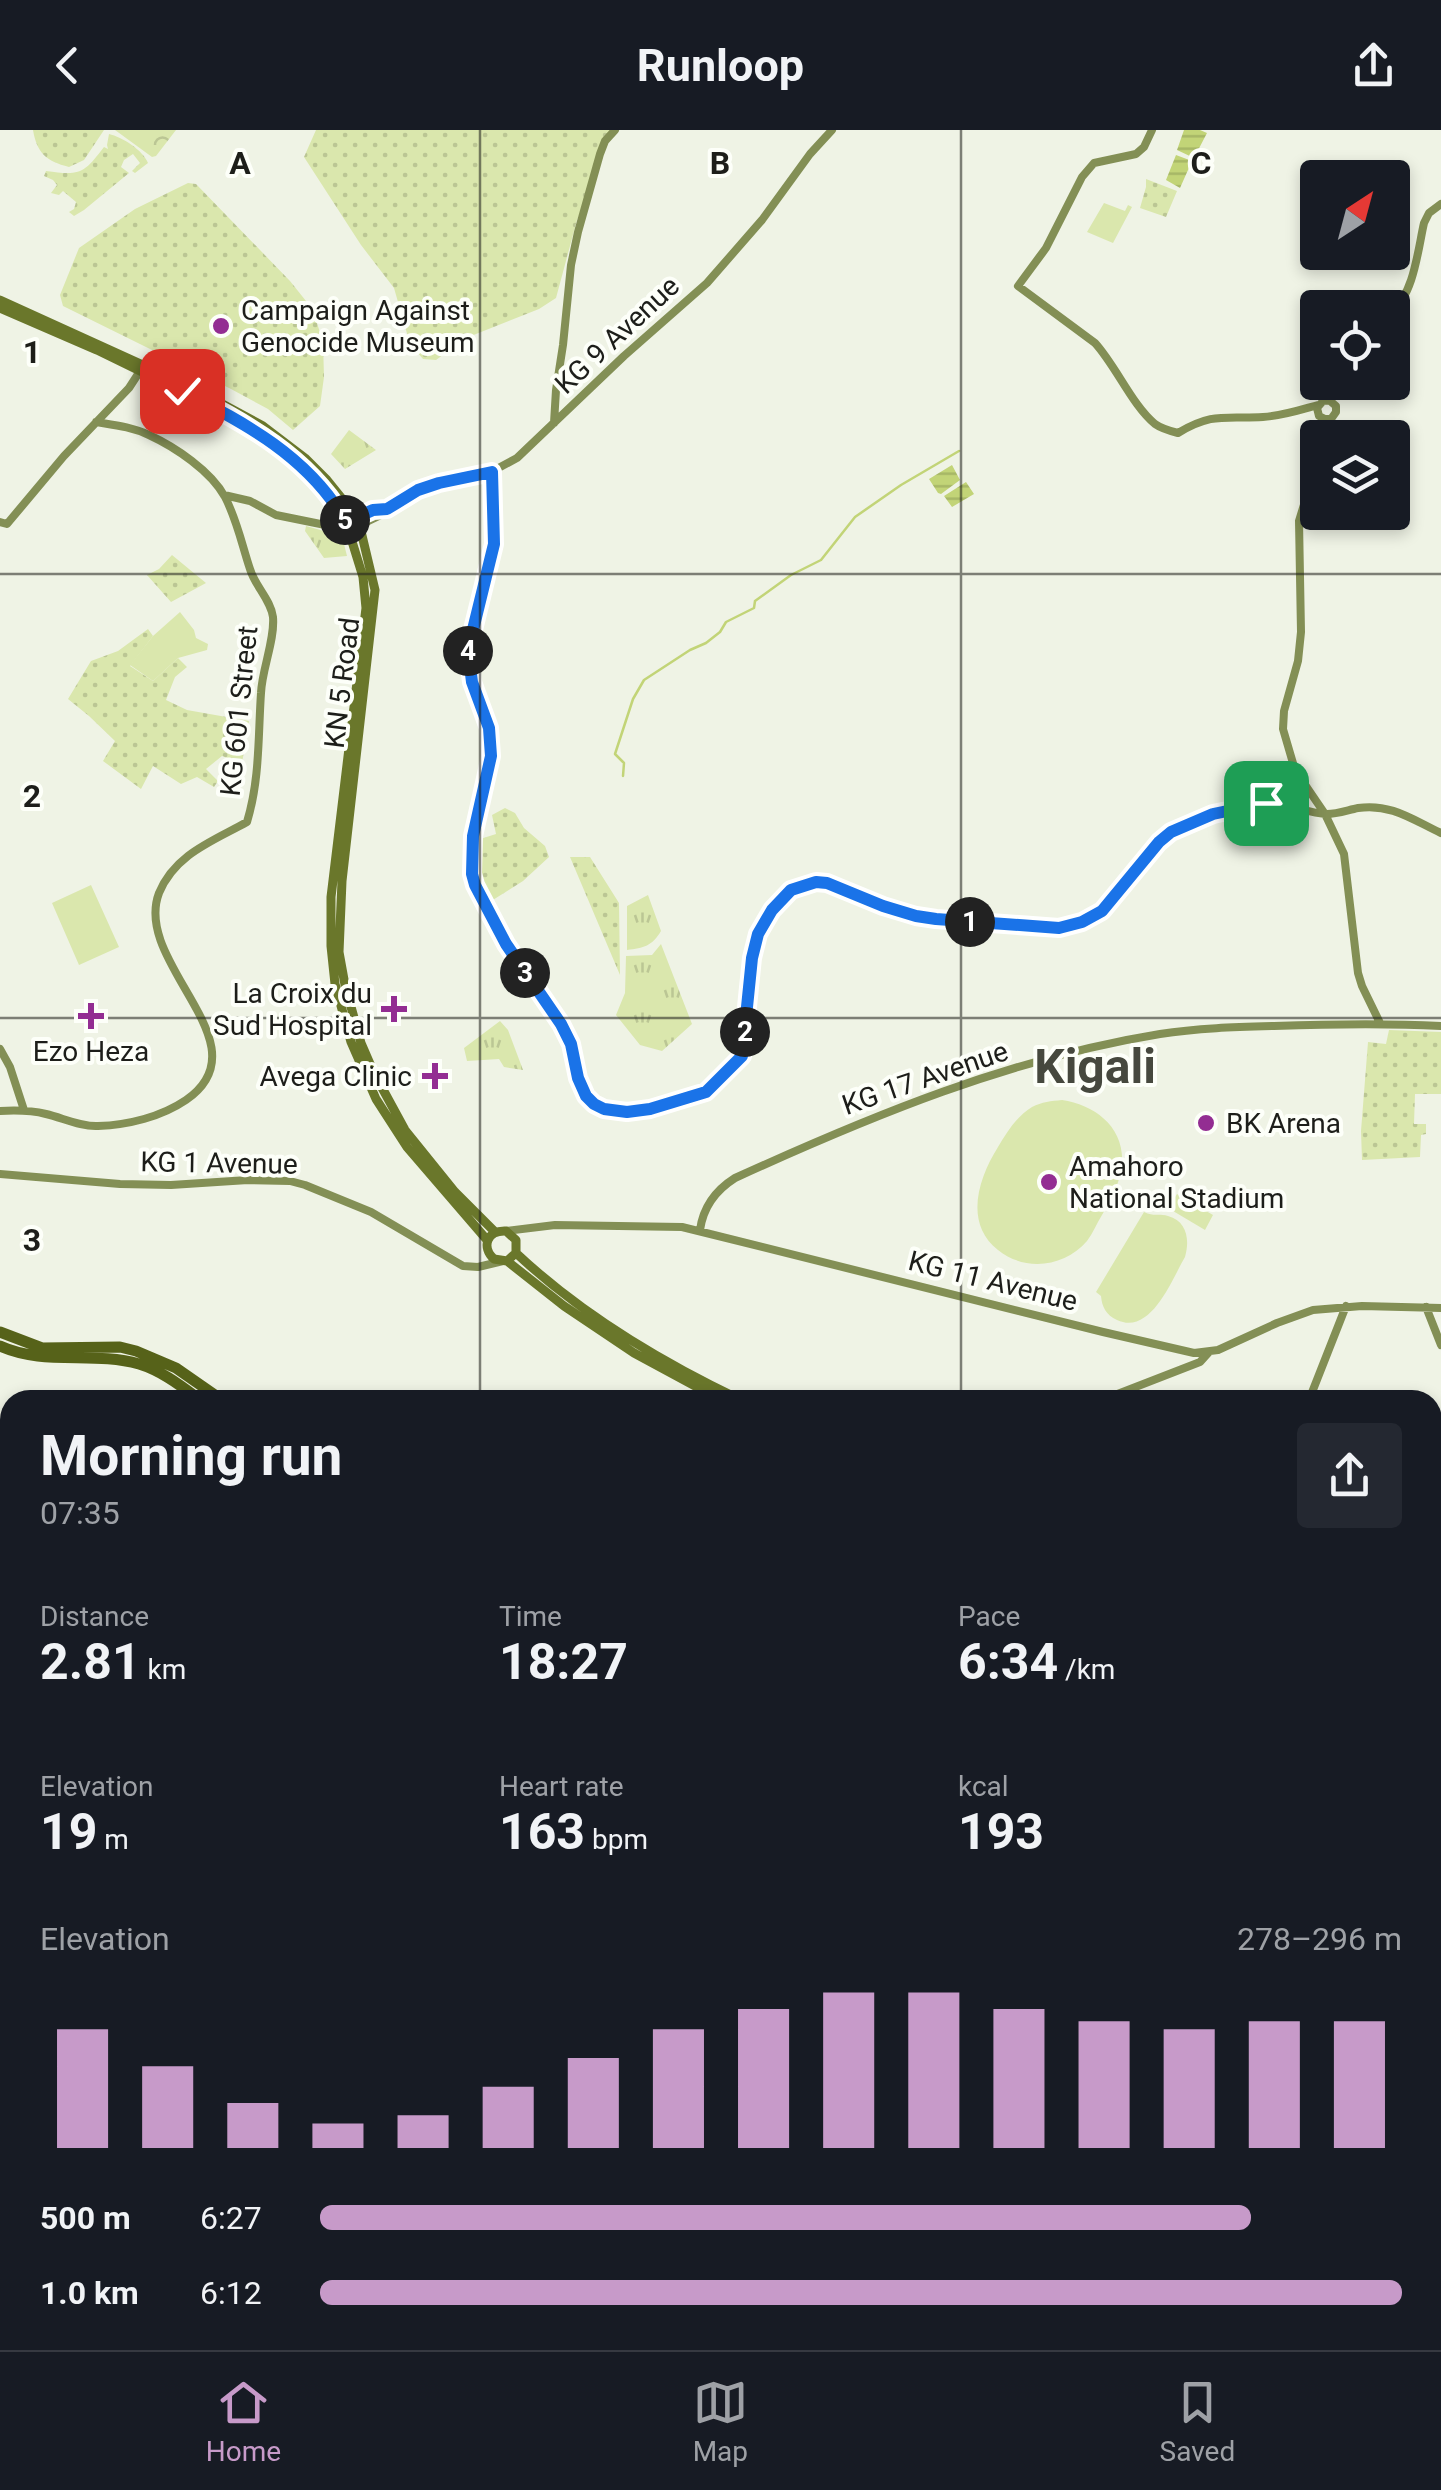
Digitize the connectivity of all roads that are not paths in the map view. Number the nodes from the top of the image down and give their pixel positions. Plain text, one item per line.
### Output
1 (615, 130) edge
2 (832, 130) edge
3 (1152, 130) edge
4 (1441, 204) edge
5 (1409, 290) edge
6 (0, 300) edge
7 (0, 308) edge
8 (140, 371) junction
9 (1329, 400) joint
10 (1318, 405) junction
11 (1291, 413) junction
12 (1325, 418) junction
13 (96, 422) junction
14 (554, 423) junction
15 (492, 472) junction
16 (224, 495) junction
17 (1300, 518) edge
18 (4, 523) edge
19 (350, 525) junction
20 (1325, 814) junction
21 (1441, 833) edge
22 (1370, 1003) junction
23 (1368, 1023) junction
24 (1380, 1023) junction
25 (1441, 1026) edge
26 (0, 1049) edge
27 (24, 1110) junction
28 (0, 1111) edge
29 (0, 1174) edge
30 (529, 1226) junction
31 (700, 1230) junction
32 (496, 1234) junction
33 (516, 1248) junction
34 (488, 1253) junction
35 (505, 1261) junction
36 (478, 1267) junction
37 (1346, 1306) junction
38 (1426, 1307) junction
39 (1441, 1308) edge
40 (0, 1332) edge
41 (1441, 1345) edge
42 (0, 1346) edge
43 (1209, 1352) junction
44 (186, 1390) edge
45 (208, 1390) edge
46 (702, 1390) edge
47 (720, 1390) edge
48 (1128, 1390) edge
49 (1313, 1390) edge

1 - 14 street
2 - 14 street, KG 9 Avenue
3 - 11 street
4 - 5 street
6 - 19 main road, KN 5 Road
7 - 8 main road, KN 5 Road
8 - 13 street
8 - 19 main road, KN 5 Road
9 - 10 street
9 - 12 street
10 - 11 street
10 - 12 street
11 - 12 street
13 - 16 street
13 - 18 street
14 - 15 street, KG 9 Avenue
15 - 19 street, KG 9 Avenue
15 - 20 street
16 - 19 street
16 - 27 street, KG 601 Street
17 - 20 street
19 - 32 main road, KN 5 Road
20 - 21 street
20 - 22 street
22 - 23 street
22 - 24 street
23 - 24 street, KG 17 Avenue
23 - 31 street, KG 17 Avenue
24 - 25 street, KG 17 Avenue
26 - 27 street
27 - 28 street, KG 601 Street
29 - 36 street, KG 1 Avenue
30 - 31 street, KG 11 Avenue
30 - 32 street, KG 11 Avenue
30 - 33 street
31 - 43 street, KG 11 Avenue
32 - 33 main road
32 - 34 main road
33 - 35 main road
33 - 47 main road
34 - 35 main road
34 - 36 street
35 - 36 street
35 - 46 main road
37 - 38 street, KG 11 Avenue
37 - 43 street, KG 11 Avenue
37 - 49 street
38 - 39 street, KG 11 Avenue
38 - 41 street
40 - 45 highway
42 - 44 highway
43 - 48 street

